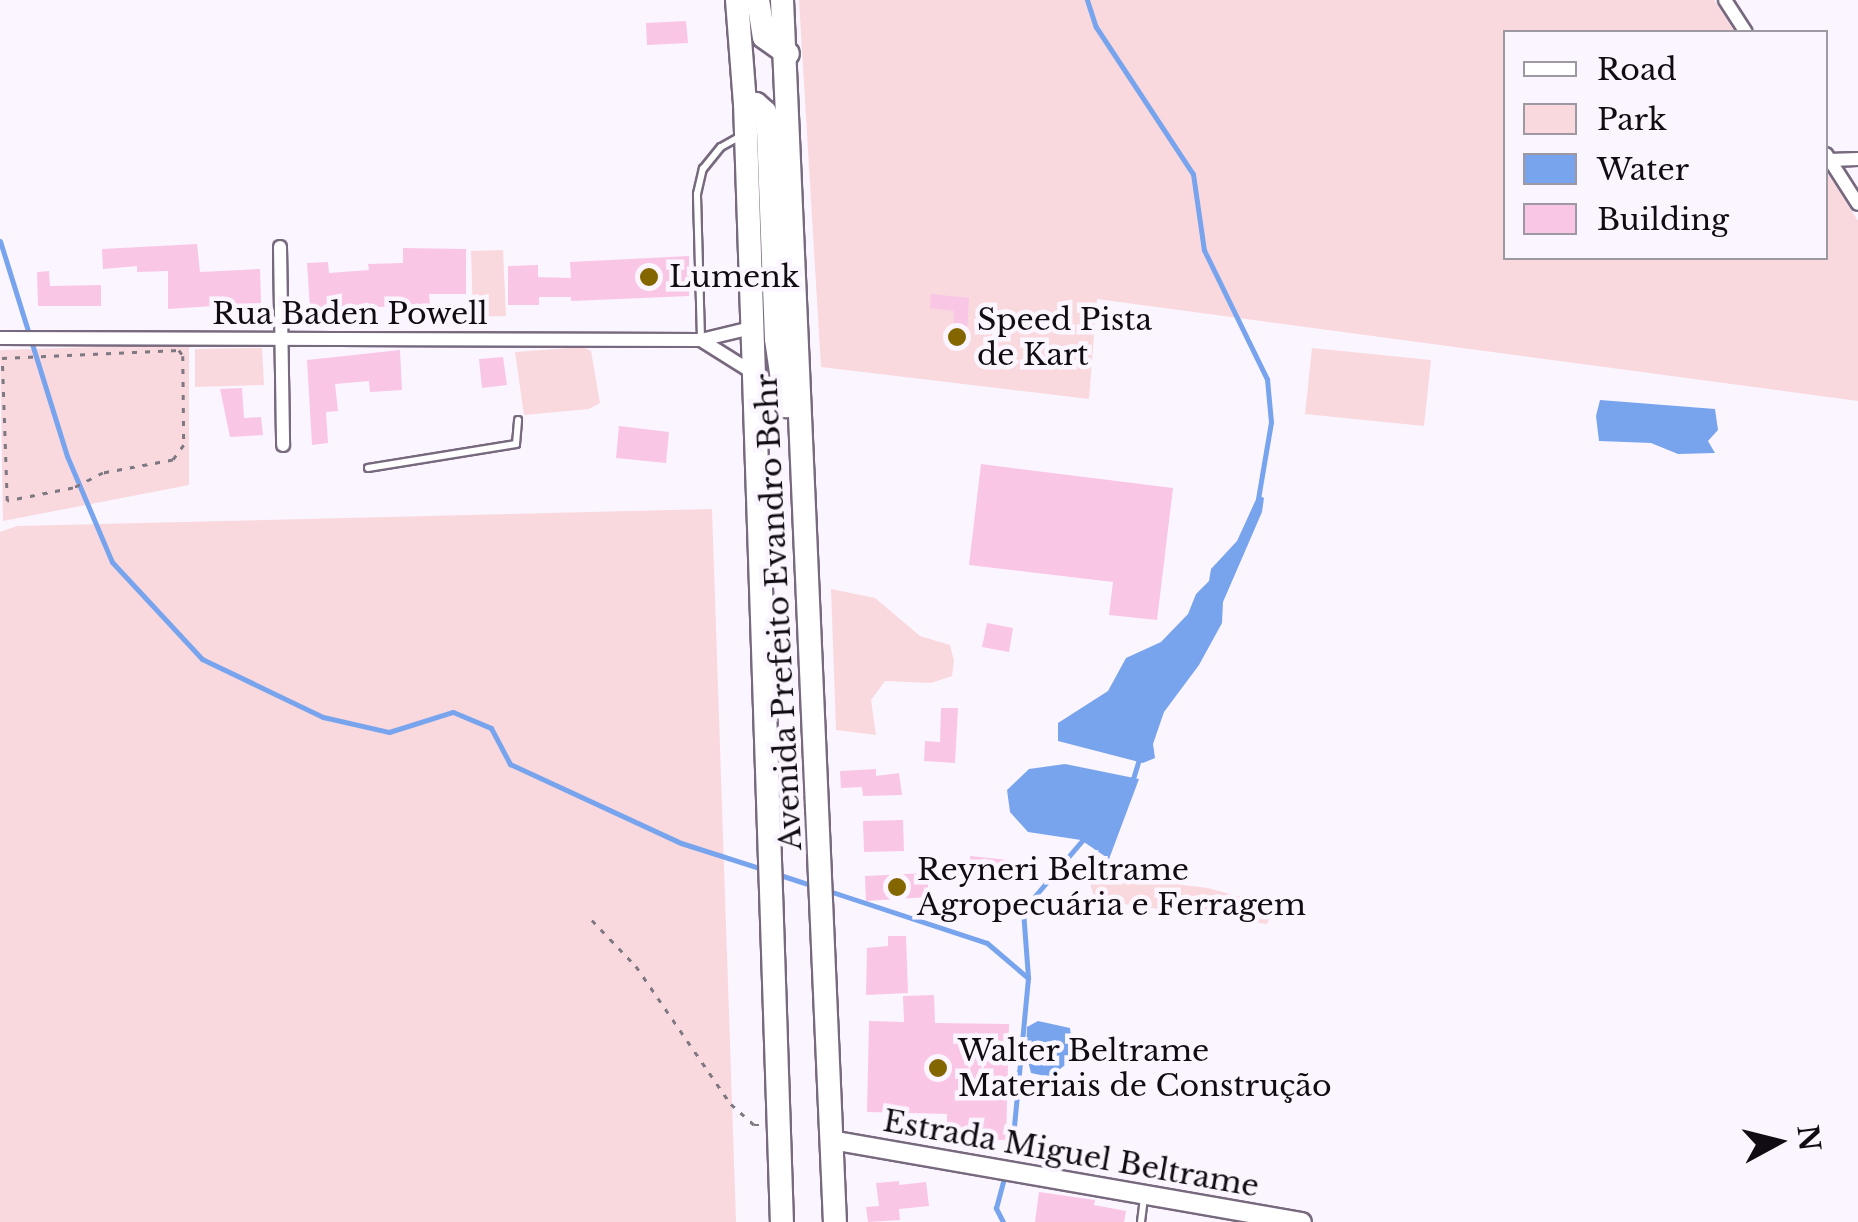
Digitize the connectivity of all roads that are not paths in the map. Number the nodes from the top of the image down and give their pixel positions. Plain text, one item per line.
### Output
1 (737, 0) edge
2 (758, 0) edge
3 (782, 0) edge
4 (1725, 0) edge
5 (1745, 30) edge
6 (788, 54) junction
7 (745, 102) junction
8 (746, 134) junction
9 (1828, 157) edge
10 (1828, 159) edge
11 (1858, 159) edge
12 (1858, 204) edge
13 (280, 247) dead end
14 (750, 328) junction
15 (0, 338) edge
16 (282, 338) junction
17 (701, 340) junction
18 (752, 372) junction
19 (518, 420) dead end
20 (284, 445) dead end
21 (800, 463) junction
22 (368, 468) dead end
23 (832, 1140) junction
24 (1145, 1194) junction
25 (782, 1222) edge
26 (834, 1222) edge
27 (1140, 1222) edge
28 (1302, 1222) edge

1 - 7 highway, Avenida Prefeito Evandro Behr
2 - 6 highway
3 - 6 highway, Avenida Prefeito Evandro Behr
4 - 5 street
6 - 21 highway, Avenida Prefeito Evandro Behr
7 - 8 highway, Avenida Prefeito Evandro Behr
7 - 21 highway
8 - 14 highway, Avenida Prefeito Evandro Behr
8 - 17 lane
9 - 11 street
10 - 12 street
13 - 16 street
14 - 17 street, Rua Baden Powell
14 - 18 highway, Avenida Prefeito Evandro Behr
15 - 16 street, Rua Baden Powell
16 - 17 street, Rua Baden Powell
16 - 20 street
17 - 18 street
18 - 25 highway, Avenida Prefeito Evandro Behr
19 - 22 lane
21 - 23 highway, Avenida Prefeito Evandro Behr
23 - 24 street, Estrada Miguel Beltrame
23 - 26 highway, Avenida Prefeito Evandro Behr
24 - 27 lane
24 - 28 street, Estrada Miguel Beltrame

